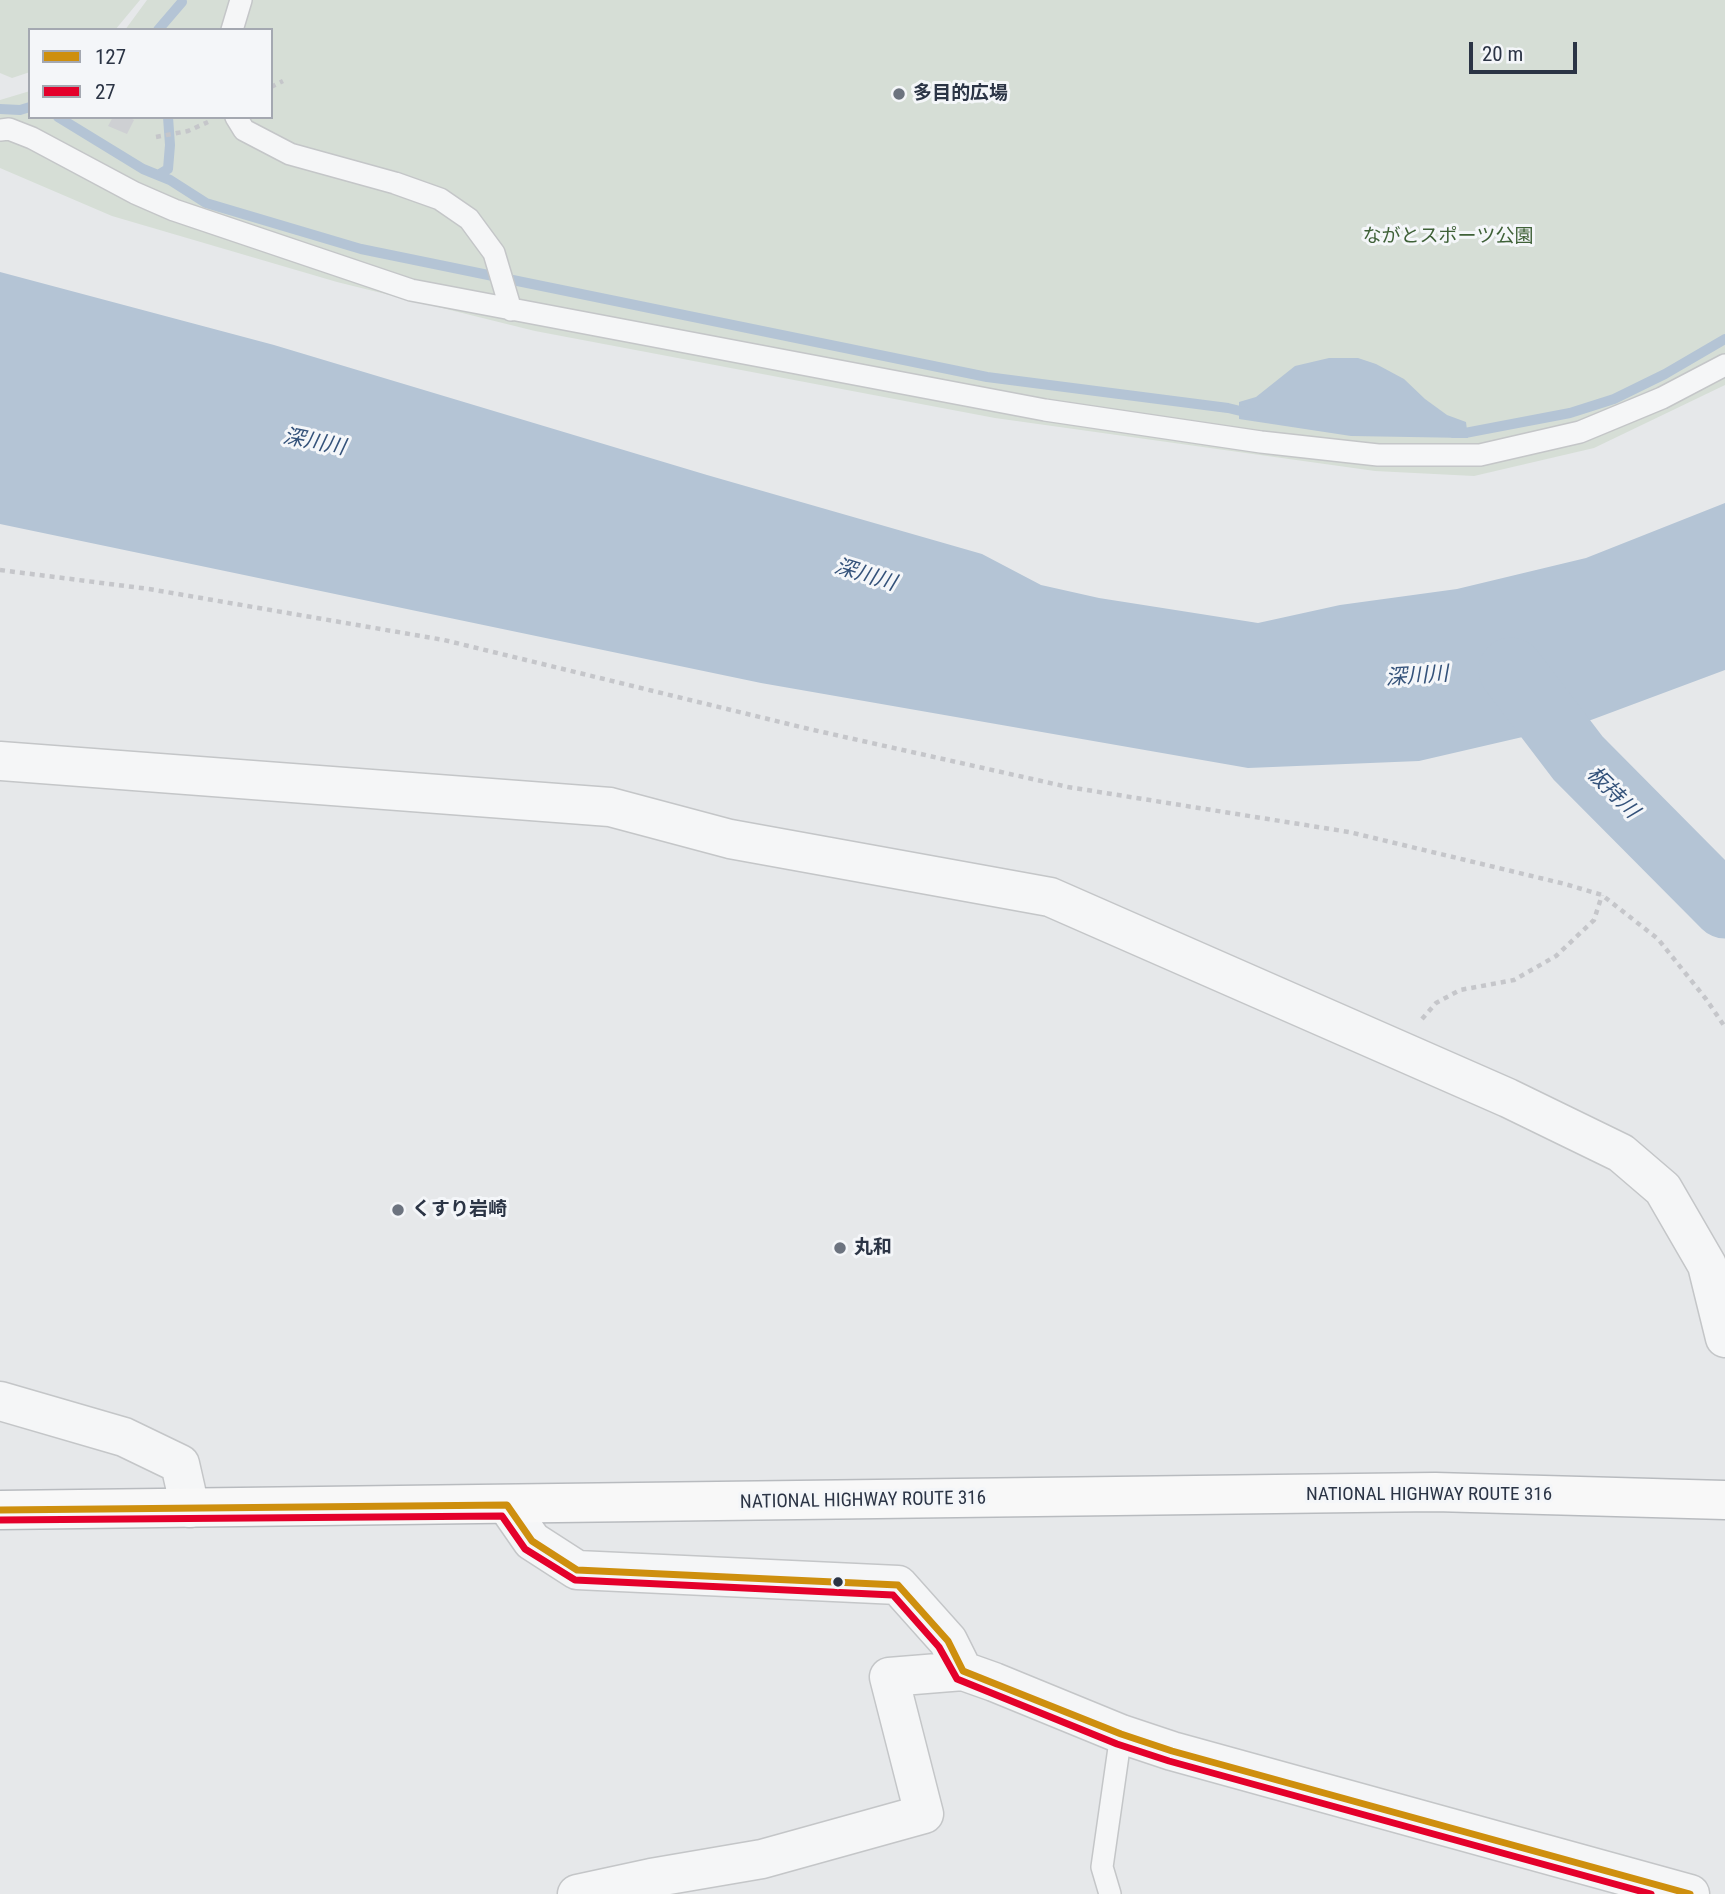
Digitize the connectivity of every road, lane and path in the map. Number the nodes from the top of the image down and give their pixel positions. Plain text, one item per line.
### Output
1 (241, 0) edge
2 (233, 28) edge
3 (283, 80) dead end
4 (273, 86) edge
5 (214, 119) edge
6 (237, 119) edge
7 (0, 130) edge
8 (156, 137) dead end
9 (508, 299) junction
10 (1725, 365) edge
11 (0, 570) edge
12 (0, 761) edge
13 (1602, 895) junction
14 (1725, 1027) edge
15 (1390, 1046) junction
16 (1716, 1263) edge
17 (1725, 1338) edge
18 (0, 1401) edge
19 (1725, 1500) edge
20 (507, 1505) junction
21 (190, 1508) junction
22 (0, 1510) edge
23 (963, 1671) junction
24 (1121, 1734) junction
25 (652, 1886) edge
26 (578, 1894) edge
27 (1110, 1894) edge
28 (1690, 1894) edge

1 - 2 lane
3 - 4 path
5 - 8 path
6 - 9 lane
7 - 9 lane
9 - 10 lane
11 - 13 path
12 - 15 street
13 - 14 path
13 - 15 path
15 - 16 street
16 - 17 street
18 - 21 street
19 - 20 highway, NATIONAL HIGHWAY ROUTE 316
20 - 21 highway, NATIONAL HIGHWAY ROUTE 316
20 - 23 street
21 - 22 highway, NATIONAL HIGHWAY ROUTE 316
23 - 24 street
23 - 25 street
24 - 27 lane
24 - 28 street
25 - 26 street

